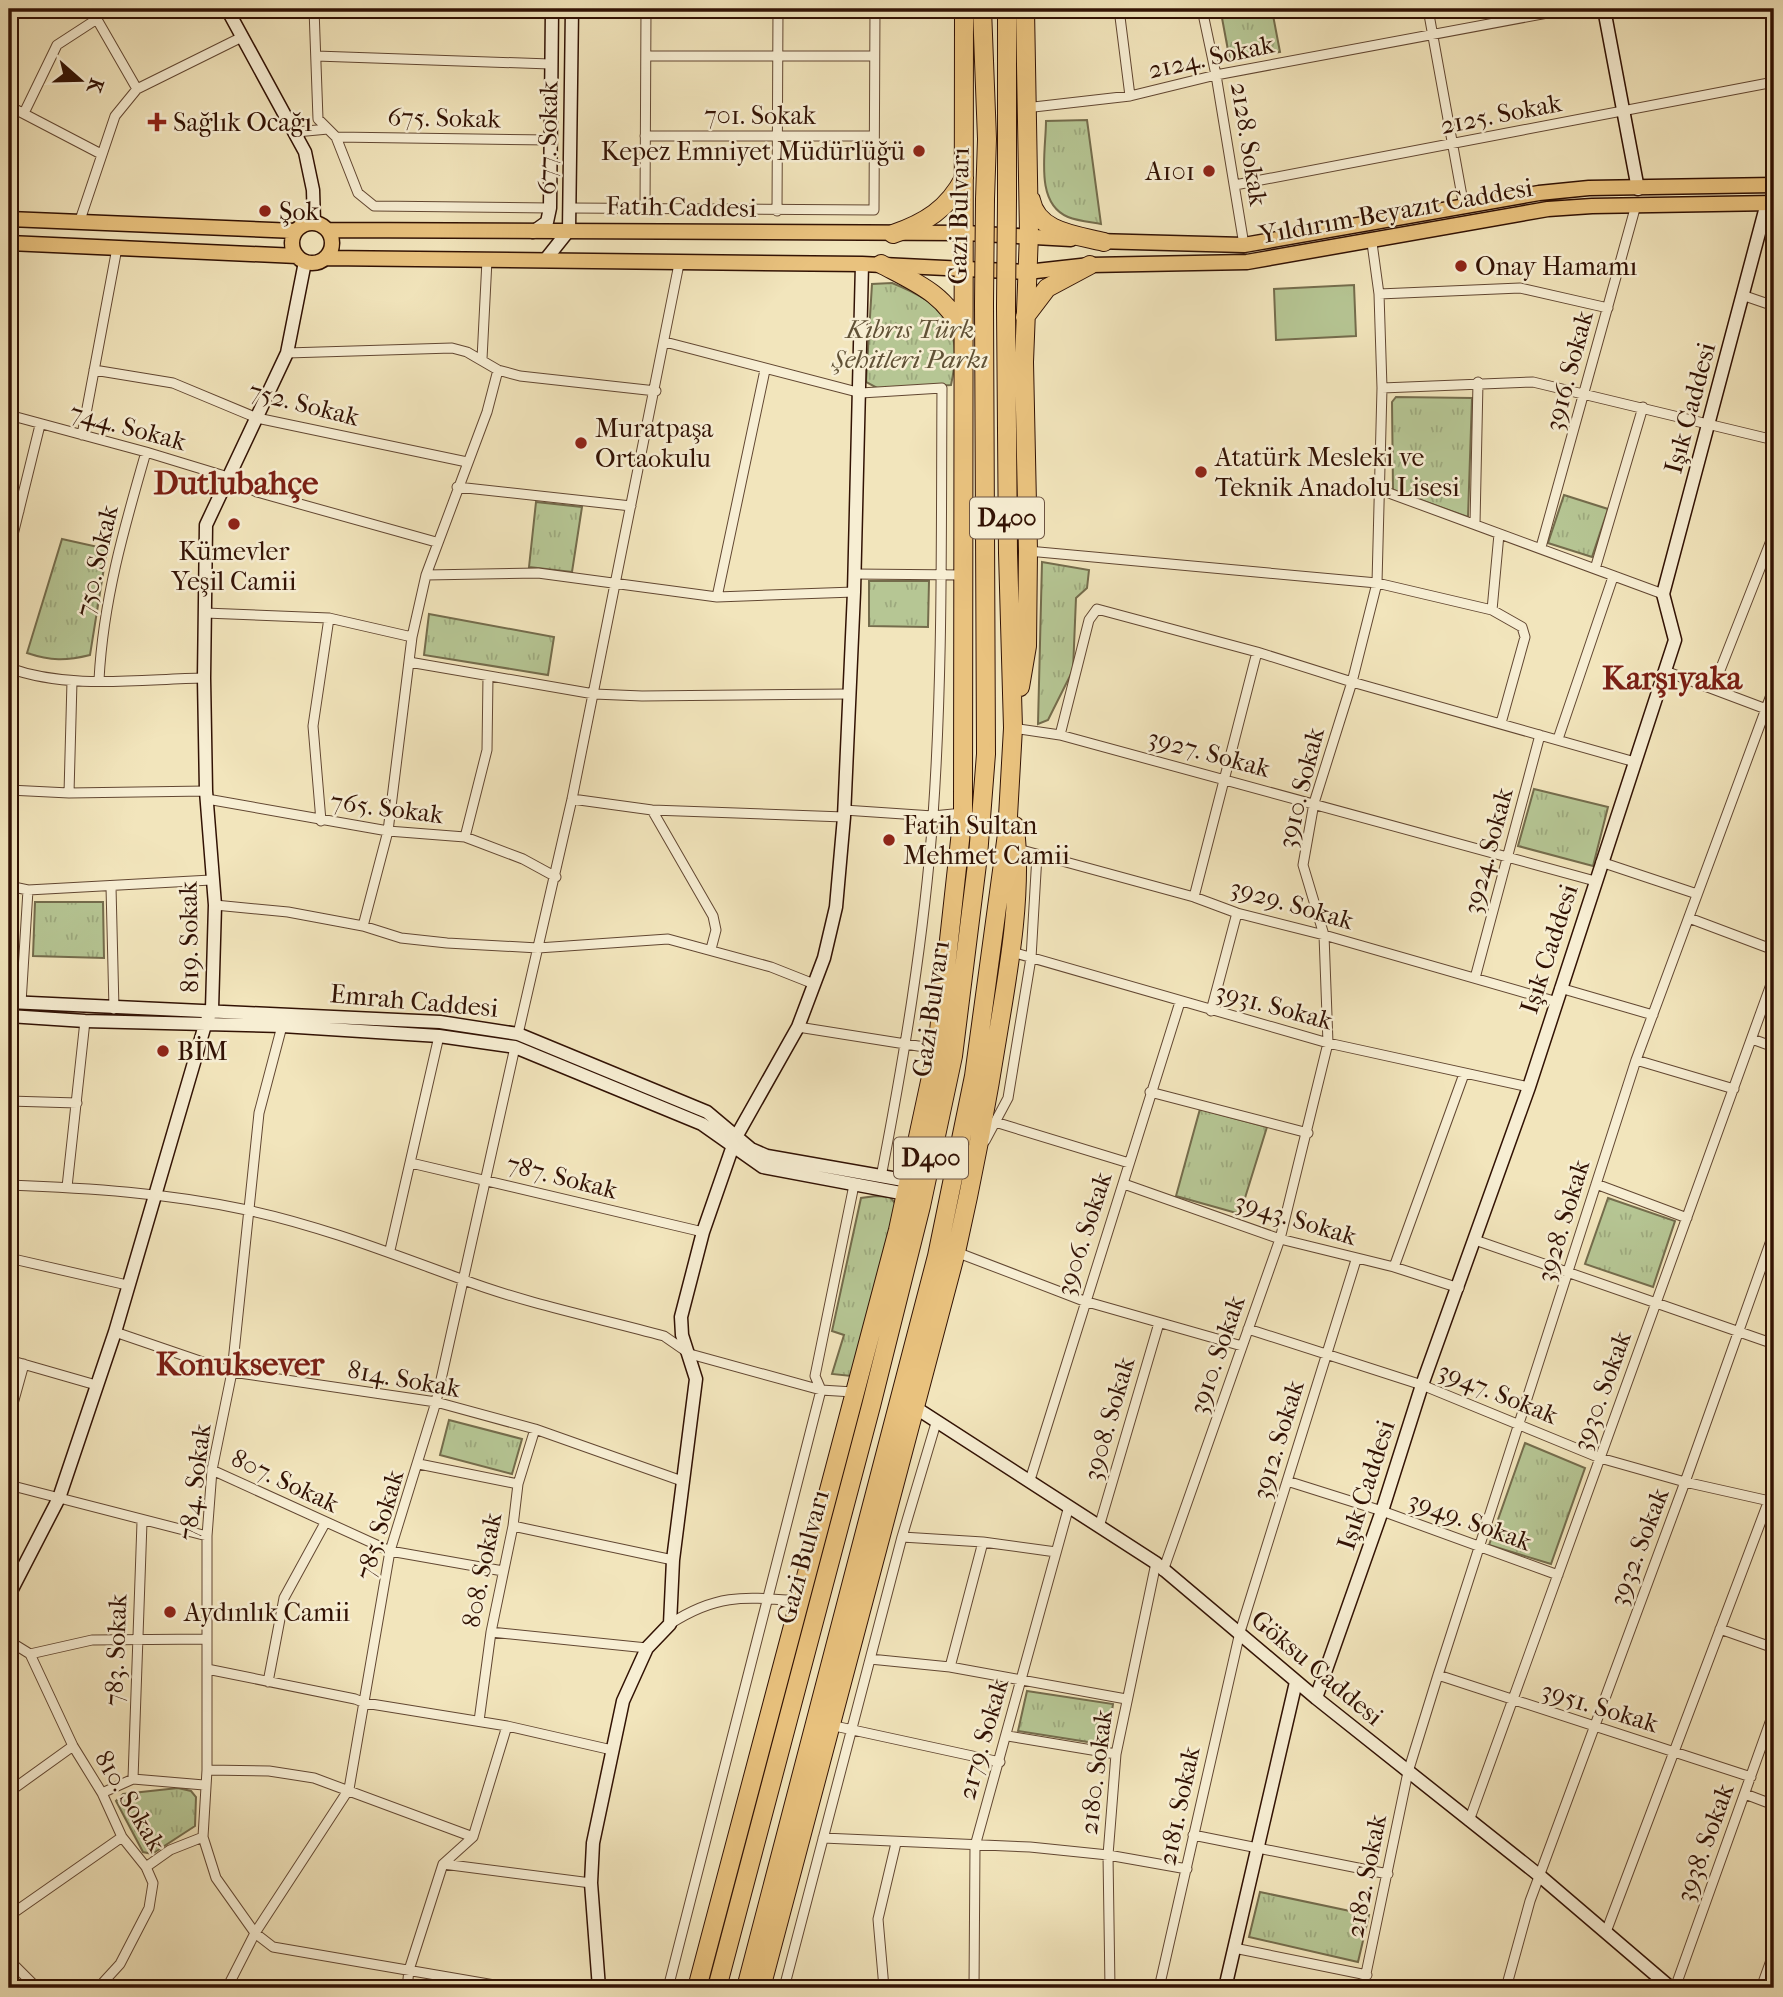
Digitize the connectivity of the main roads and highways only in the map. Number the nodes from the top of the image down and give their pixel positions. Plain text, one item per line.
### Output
1 (964, 9) edge
2 (982, 9) edge
3 (1007, 9) edge
4 (1025, 9) edge
5 (965, 174) junction
6 (1027, 180) junction
7 (1774, 185) edge
8 (1771, 203) edge
9 (9, 219) edge
10 (328, 230) junction
11 (296, 231) junction
12 (965, 233) junction
13 (893, 234) junction
14 (1031, 234) junction
15 (1104, 242) junction
16 (9, 243) edge
17 (325, 258) junction
18 (301, 259) junction
19 (881, 264) junction
20 (1090, 265) junction
21 (964, 269) junction
22 (1027, 272) junction
23 (1025, 317) junction
24 (963, 337) junction
25 (963, 575) junction
26 (1013, 728) junction
27 (986, 754) junction
28 (1010, 784) junction
29 (697, 1988) edge
30 (717, 1988) edge
31 (746, 1988) edge
32 (761, 1988) edge

1 - 5 highway
2 - 27 highway, Gazi Bulvarı / D400, bridge
3 - 26 highway, Gazi Bulvarı / D400, bridge
4 - 6 highway
5 - 12 highway
5 - 13 highway
6 - 14 highway
6 - 15 highway
7 - 15 main road, Yıldırım Beyazıt Caddesi
8 - 20 main road, Yıldırım Beyazıt Caddesi
9 - 11 main road
10 - 11 main road
10 - 13 main road, Fatih Caddesi
10 - 17 main road
11 - 18 main road
12 - 13 main road, Fatih Caddesi
12 - 14 main road, Fatih Caddesi
12 - 21 highway
14 - 15 main road, Yıldırım Beyazıt Caddesi
14 - 22 highway
16 - 18 main road
17 - 18 main road
17 - 19 main road
19 - 21 main road
19 - 24 highway
20 - 22 main road, Yıldırım Beyazıt Caddesi
20 - 23 highway
21 - 22 main road
21 - 24 highway
22 - 23 highway
23 - 26 highway
24 - 25 highway
25 - 27 highway
25 - 29 highway
26 - 28 highway, Gazi Bulvarı / D400
27 - 30 highway, Gazi Bulvarı / D400
28 - 31 highway, Gazi Bulvarı / D400
28 - 32 highway

